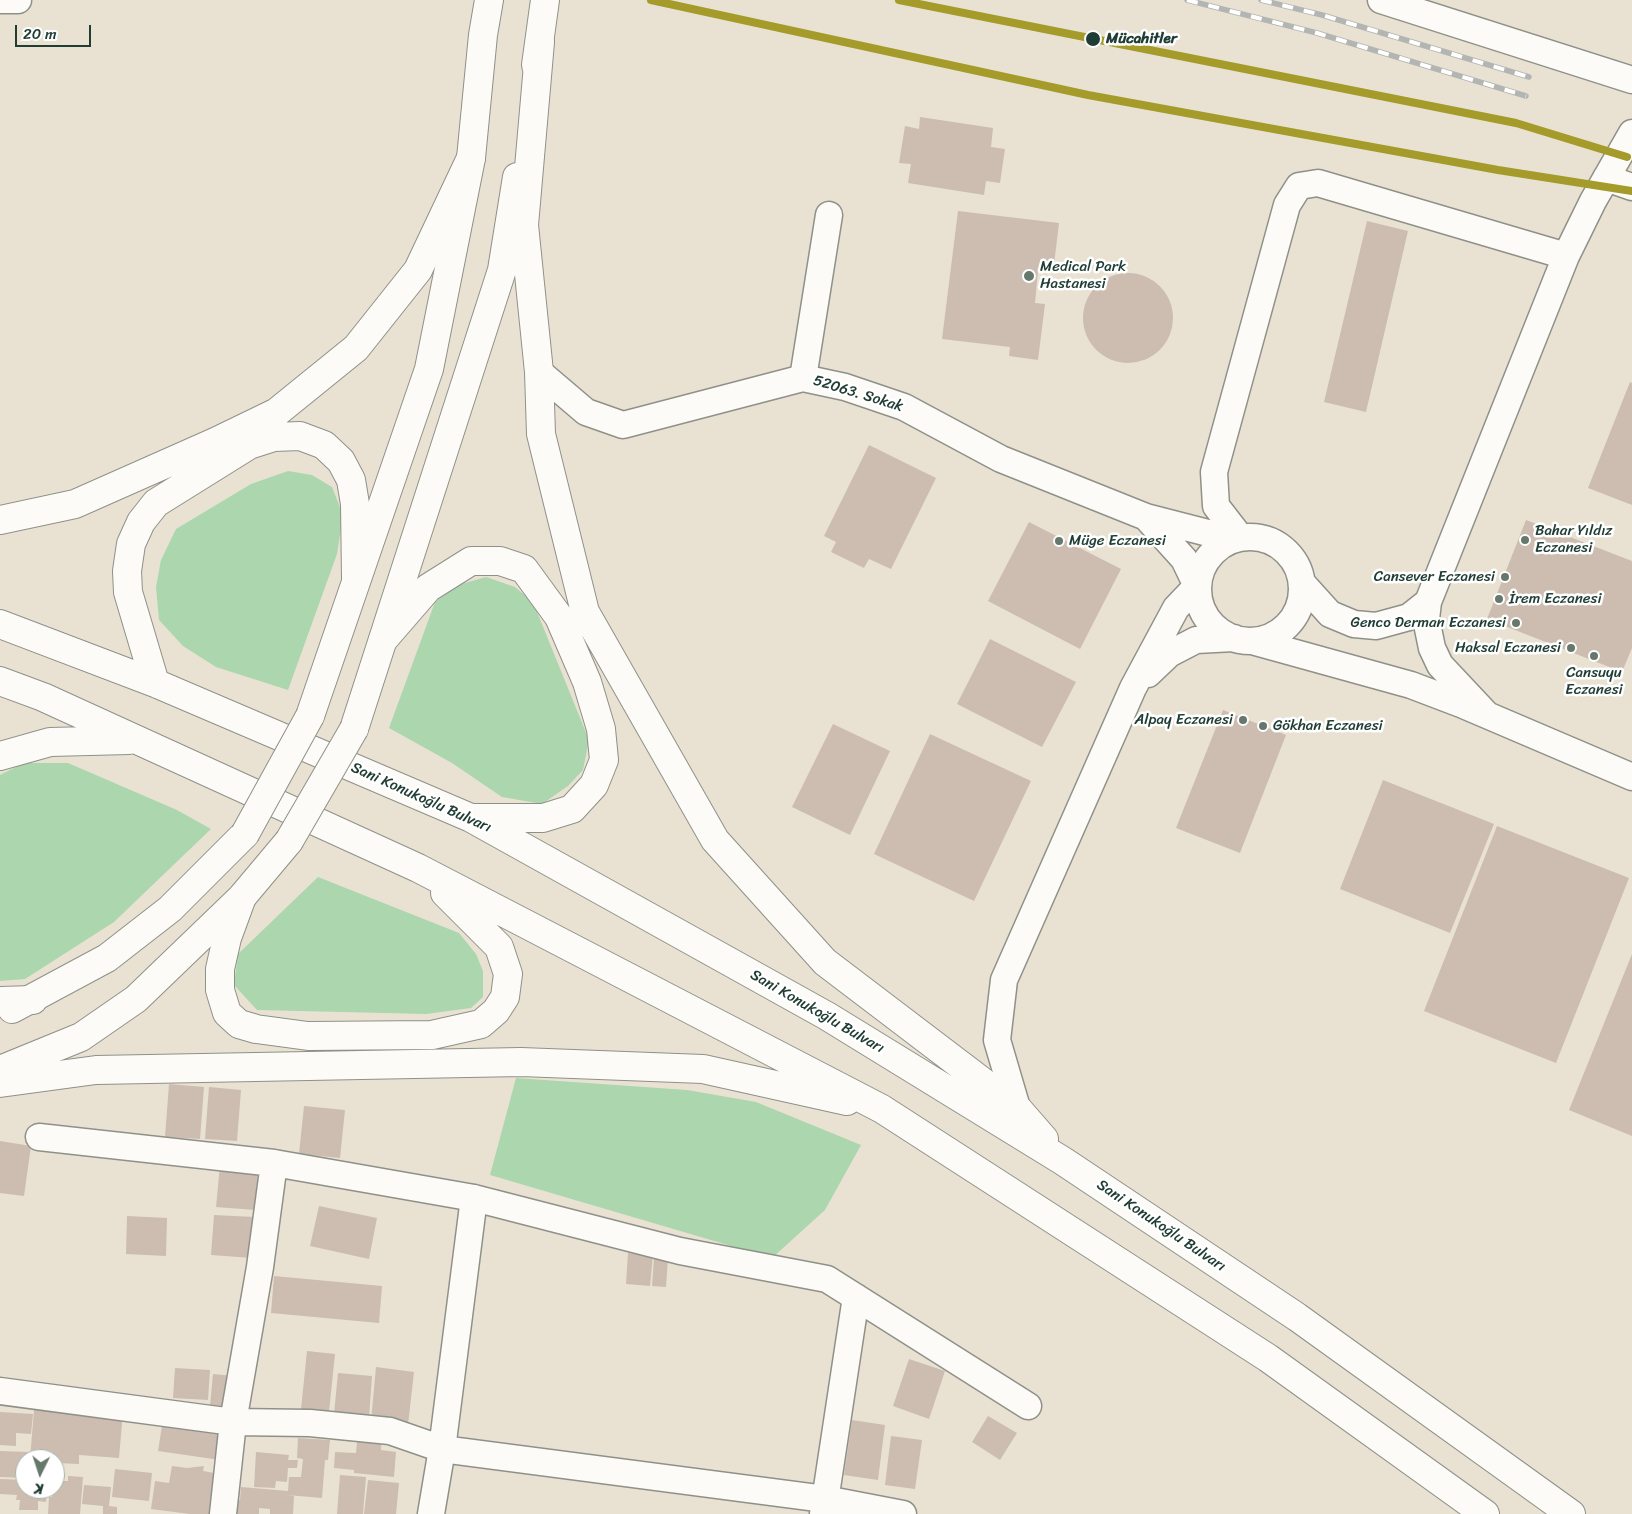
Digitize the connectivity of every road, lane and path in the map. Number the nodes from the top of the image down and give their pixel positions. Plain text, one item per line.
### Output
1 (0, 0) edge
2 (18, 0) edge
3 (489, 0) edge
4 (545, 0) edge
5 (1381, 0) edge
6 (540, 42) junction
7 (1632, 80) edge
8 (1629, 142) edge
9 (471, 158) junction
10 (1606, 178) junction
11 (1632, 187) edge
12 (829, 215) dead end
13 (1566, 256) junction
14 (539, 372) junction
15 (803, 378) junction
16 (1146, 517) junction
17 (0, 520) edge
18 (1240, 537) junction
19 (356, 578) junction
20 (1302, 582) junction
21 (1198, 586) junction
22 (1428, 602) junction
23 (0, 624) edge
24 (383, 640) junction
25 (1243, 640) junction
26 (0, 681) edge
27 (155, 682) junction
28 (1133, 688) junction
29 (1487, 715) junction
30 (136, 740) junction
31 (0, 756) edge
32 (1632, 777) edge
33 (470, 818) junction
34 (418, 868) junction
35 (242, 897) junction
36 (33, 1000) junction
37 (0, 1001) edge
38 (0, 1015) edge
39 (0, 1070) edge
40 (0, 1083) edge
41 (1017, 1108) junction
42 (882, 1109) junction
43 (39, 1136) dead end
44 (1063, 1160) junction
45 (274, 1163) junction
46 (474, 1198) junction
47 (856, 1297) junction
48 (0, 1391) edge
49 (1028, 1406) dead end
50 (233, 1422) junction
51 (442, 1449) junction
52 (824, 1507) edge
53 (223, 1514) edge
54 (431, 1514) edge
55 (903, 1514) edge
56 (1485, 1514) edge
57 (1571, 1514) edge

1 - 2 street
3 - 9 main road
4 - 6 main road
5 - 7 street
6 - 14 main road
6 - 24 main road
8 - 10 street
9 - 17 main road
9 - 19 main road
10 - 11 street
10 - 13 street
12 - 15 street
13 - 18 street
13 - 22 street
14 - 15 street, 52063. Sokak
14 - 41 main road
15 - 16 street, 52063. Sokak
16 - 18 street, 52063. Sokak
16 - 21 street
18 - 20 street
18 - 21 street
19 - 27 main road
19 - 36 main road, bridge
20 - 22 street
20 - 25 street
21 - 25 street
21 - 28 street
22 - 29 street
23 - 27 main road, Sani Konukoğlu Bulvarı
24 - 33 main road
24 - 35 main road, bridge
25 - 28 street
25 - 29 street
26 - 30 main road
27 - 33 main road, Sani Konukoğlu Bulvarı
28 - 41 street
29 - 32 street
30 - 31 main road
30 - 34 main road
33 - 44 main road, Sani Konukoğlu Bulvarı
34 - 35 main road
34 - 42 main road
35 - 39 main road
36 - 37 main road
36 - 38 main road
40 - 42 main road
41 - 44 main road
42 - 56 main road
43 - 45 street
44 - 57 main road, Sani Konukoğlu Bulvarı
45 - 46 street
45 - 50 street
46 - 47 street
46 - 51 street
47 - 49 street
47 - 52 street
48 - 50 street
50 - 51 street
50 - 53 street
51 - 52 street
51 - 54 street
52 - 55 street

